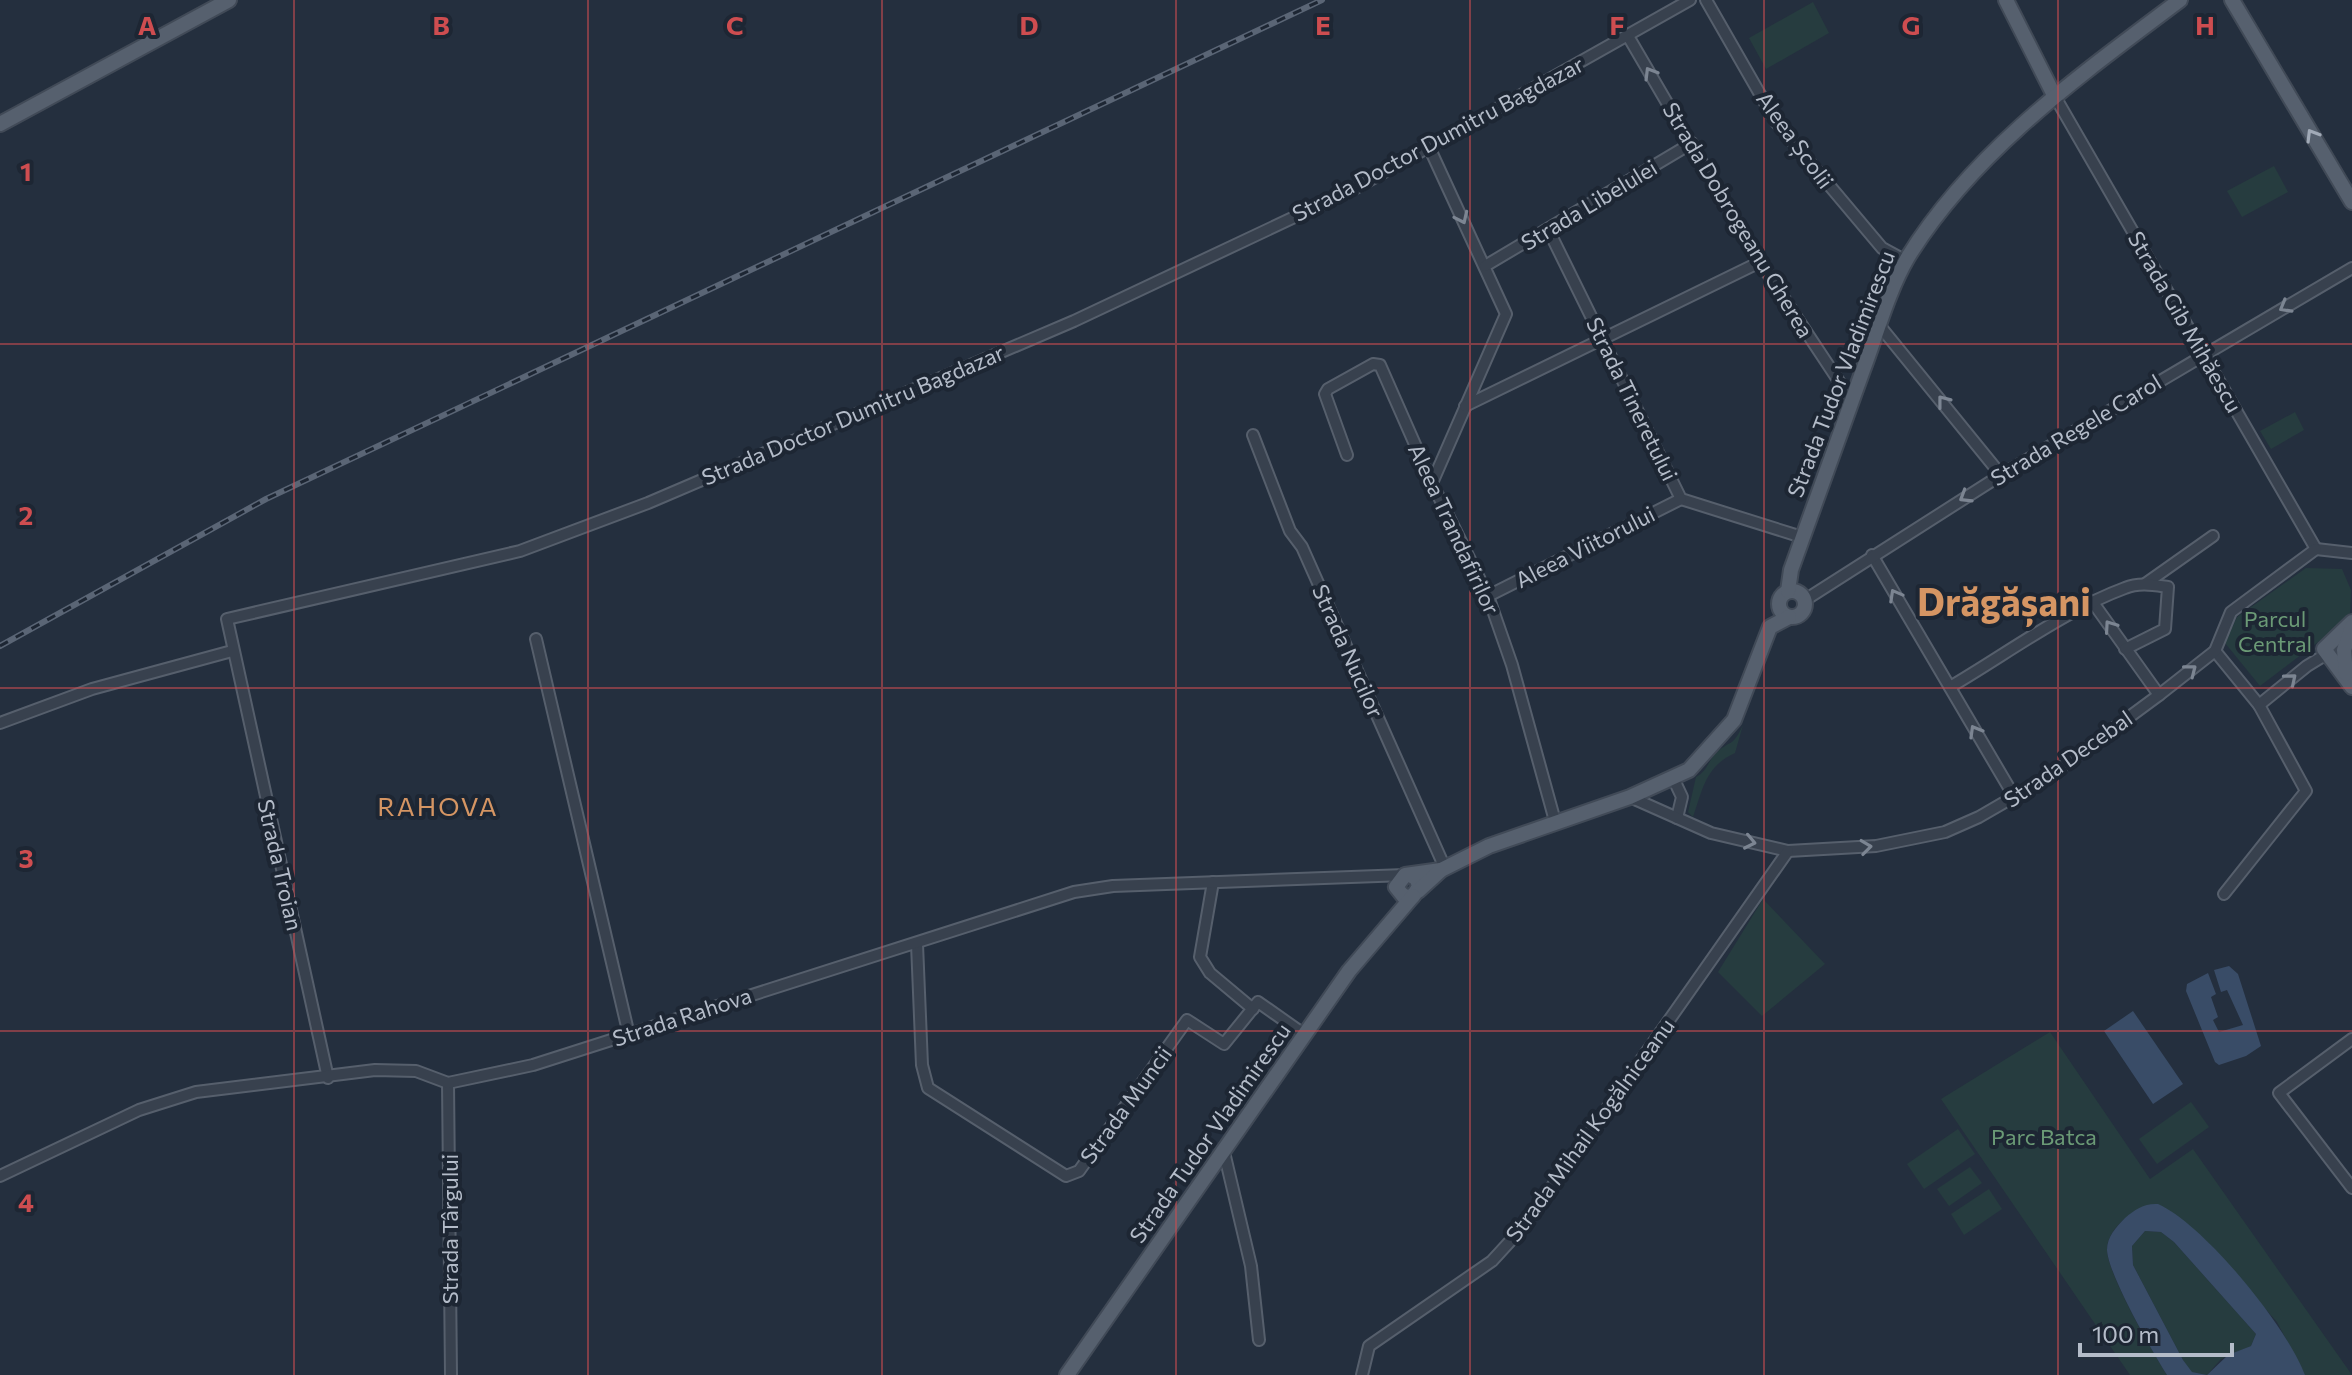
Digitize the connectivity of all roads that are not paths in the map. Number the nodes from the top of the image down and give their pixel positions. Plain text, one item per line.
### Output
1 (229, 0) edge
2 (1690, 0) edge
3 (1706, 0) edge
4 (2006, 0) edge
5 (2180, 0) edge
6 (2232, 0) edge
7 (1628, 36) junction
8 (2054, 95) junction
9 (0, 124) edge
10 (1692, 143) junction
11 (1429, 147) junction
12 (2352, 202) edge
13 (1548, 229) junction
14 (1906, 261) junction
15 (1760, 262) junction
16 (1485, 266) junction
17 (2352, 268) edge
18 (1879, 325) junction
19 (1603, 339) junction
20 (2203, 353) junction
21 (1852, 401) junction
22 (1465, 406) junction
23 (1253, 435) dead end
24 (1347, 455) dead end
25 (2001, 475) junction
26 (1432, 483) junction
27 (1681, 499) junction
28 (2213, 536) dead end
29 (1802, 537) junction
30 (2316, 549) junction
31 (2352, 553) edge
32 (1872, 555) junction
33 (2145, 584) junction
34 (1788, 591) junction
35 (1488, 596) junction
36 (1805, 600) junction
37 (2094, 604) junction
38 (1784, 611) junction
39 (2352, 625) edge
40 (536, 639) dead end
41 (2125, 649) junction
42 (232, 651) junction
43 (2215, 651) junction
44 (2336, 652) junction
45 (2349, 683) edge
46 (1950, 687) junction
47 (2159, 695) junction
48 (2259, 705) junction
49 (0, 723) edge
50 (1674, 780) junction
51 (1630, 797) junction
52 (2015, 798) junction
53 (1677, 818) junction
54 (1555, 821) junction
55 (1788, 851) junction
56 (1443, 869) junction
57 (1213, 882) junction
58 (1402, 882) junction
59 (1416, 894) junction
60 (2224, 894) dead end
61 (1391, 919) junction
62 (917, 944) junction
63 (1253, 1009) junction
64 (629, 1035) junction
65 (1305, 1035) junction
66 (2352, 1040) edge
67 (328, 1078) junction
68 (448, 1083) junction
69 (1224, 1152) junction
70 (0, 1176) edge
71 (2352, 1188) edge
72 (1259, 1340) dead end
73 (451, 1375) edge
74 (1067, 1375) edge
75 (1362, 1375) edge

1 - 9 main road
2 - 7 street, Strada Doctor Dumitru Bagdazar
3 - 14 street, Aleea Școlii
4 - 8 main road
5 - 8 main road, Strada Tudor Vladimirescu
12 -> 6 main road
10 -> 7 street, Strada Dobrogeanu Gherea
7 - 11 street, Strada Doctor Dumitru Bagdazar
8 - 14 main road, Strada Tudor Vladimirescu
8 - 20 street, Strada Gib Mihăescu
10 - 13 street, Strada Libelulei
10 - 15 street, Strada Dobrogeanu Gherea
11 -> 16 street
11 - 42 street, Strada Doctor Dumitru Bagdazar
13 - 16 street, Strada Libelulei
13 - 19 street, Strada Tineretului
14 - 18 main road, Strada Tudor Vladimirescu
15 - 19 street
15 - 21 street, Strada Dobrogeanu Gherea
16 - 22 street
17 -> 20 street, Strada Regele Carol
18 - 21 main road, Strada Tudor Vladimirescu
25 -> 18 street
19 - 22 street
19 - 27 street, Strada Tineretului
20 - 25 street, Strada Regele Carol
20 - 30 street, Strada Gib Mihăescu
21 - 29 main road, Strada Tudor Vladimirescu
22 - 26 street
23 - 56 street, Strada Nucilor
24 - 26 street, Aleea Trandafirilor
25 -> 32 street, Strada Regele Carol
26 - 35 street, Aleea Trandafirilor
27 - 29 street, Strada Tineretului
27 - 35 street, Aleea Viitorului
28 - 33 street
29 - 34 main road, Strada Tudor Vladimirescu
30 - 31 street
30 - 43 street
32 - 36 street, Strada Regele Carol
46 -> 32 street
33 - 37 street
33 - 41 street
34 - 36 main road
34 - 38 main road, Strada Tudor Vladimirescu
35 - 54 street, Aleea Trandafirilor
36 - 38 main road, Strada Tudor Vladimirescu
41 -> 37 street
37 - 46 street
38 - 50 main road, Strada Tudor Vladimirescu
39 - 44 main road
40 - 64 street
41 - 47 street
42 - 49 street
42 - 67 street, Strada Troian
47 -> 43 street, Strada Decebal
43 - 48 street
44 - 45 main road
48 -> 44 street
52 -> 46 street
47 - 52 street, Strada Decebal
48 - 60 street
50 - 51 main road, Strada Tudor Vladimirescu
50 - 53 street
51 - 53 street, Strada Decebal
51 - 54 main road, Strada Tudor Vladimirescu
55 -> 52 street, Strada Decebal
53 -> 55 street, Strada Decebal
54 - 56 main road, Strada Tudor Vladimirescu
55 - 75 street, Strada Mihail Kogălniceanu
56 - 58 main road, Strada Tudor Vladimirescu
56 - 59 main road, Strada Tudor Vladimirescu
57 - 58 street, Strada Rahova
57 - 62 street, Strada Rahova
57 - 63 street
58 - 59 main road
58 - 61 main road, Strada Tudor Vladimirescu
59 - 61 main road, Strada Tudor Vladimirescu
61 - 65 main road, Strada Tudor Vladimirescu
62 - 63 street, Strada Muncii
62 - 64 street, Strada Rahova
63 - 65 street
64 - 68 street, Strada Rahova
65 - 69 main road, Strada Tudor Vladimirescu
66 - 71 street
67 - 68 street, Strada Rahova
67 - 70 street, Strada Rahova
68 - 73 street, Strada Târgului
69 - 72 street
69 - 74 main road, Strada Tudor Vladimirescu

